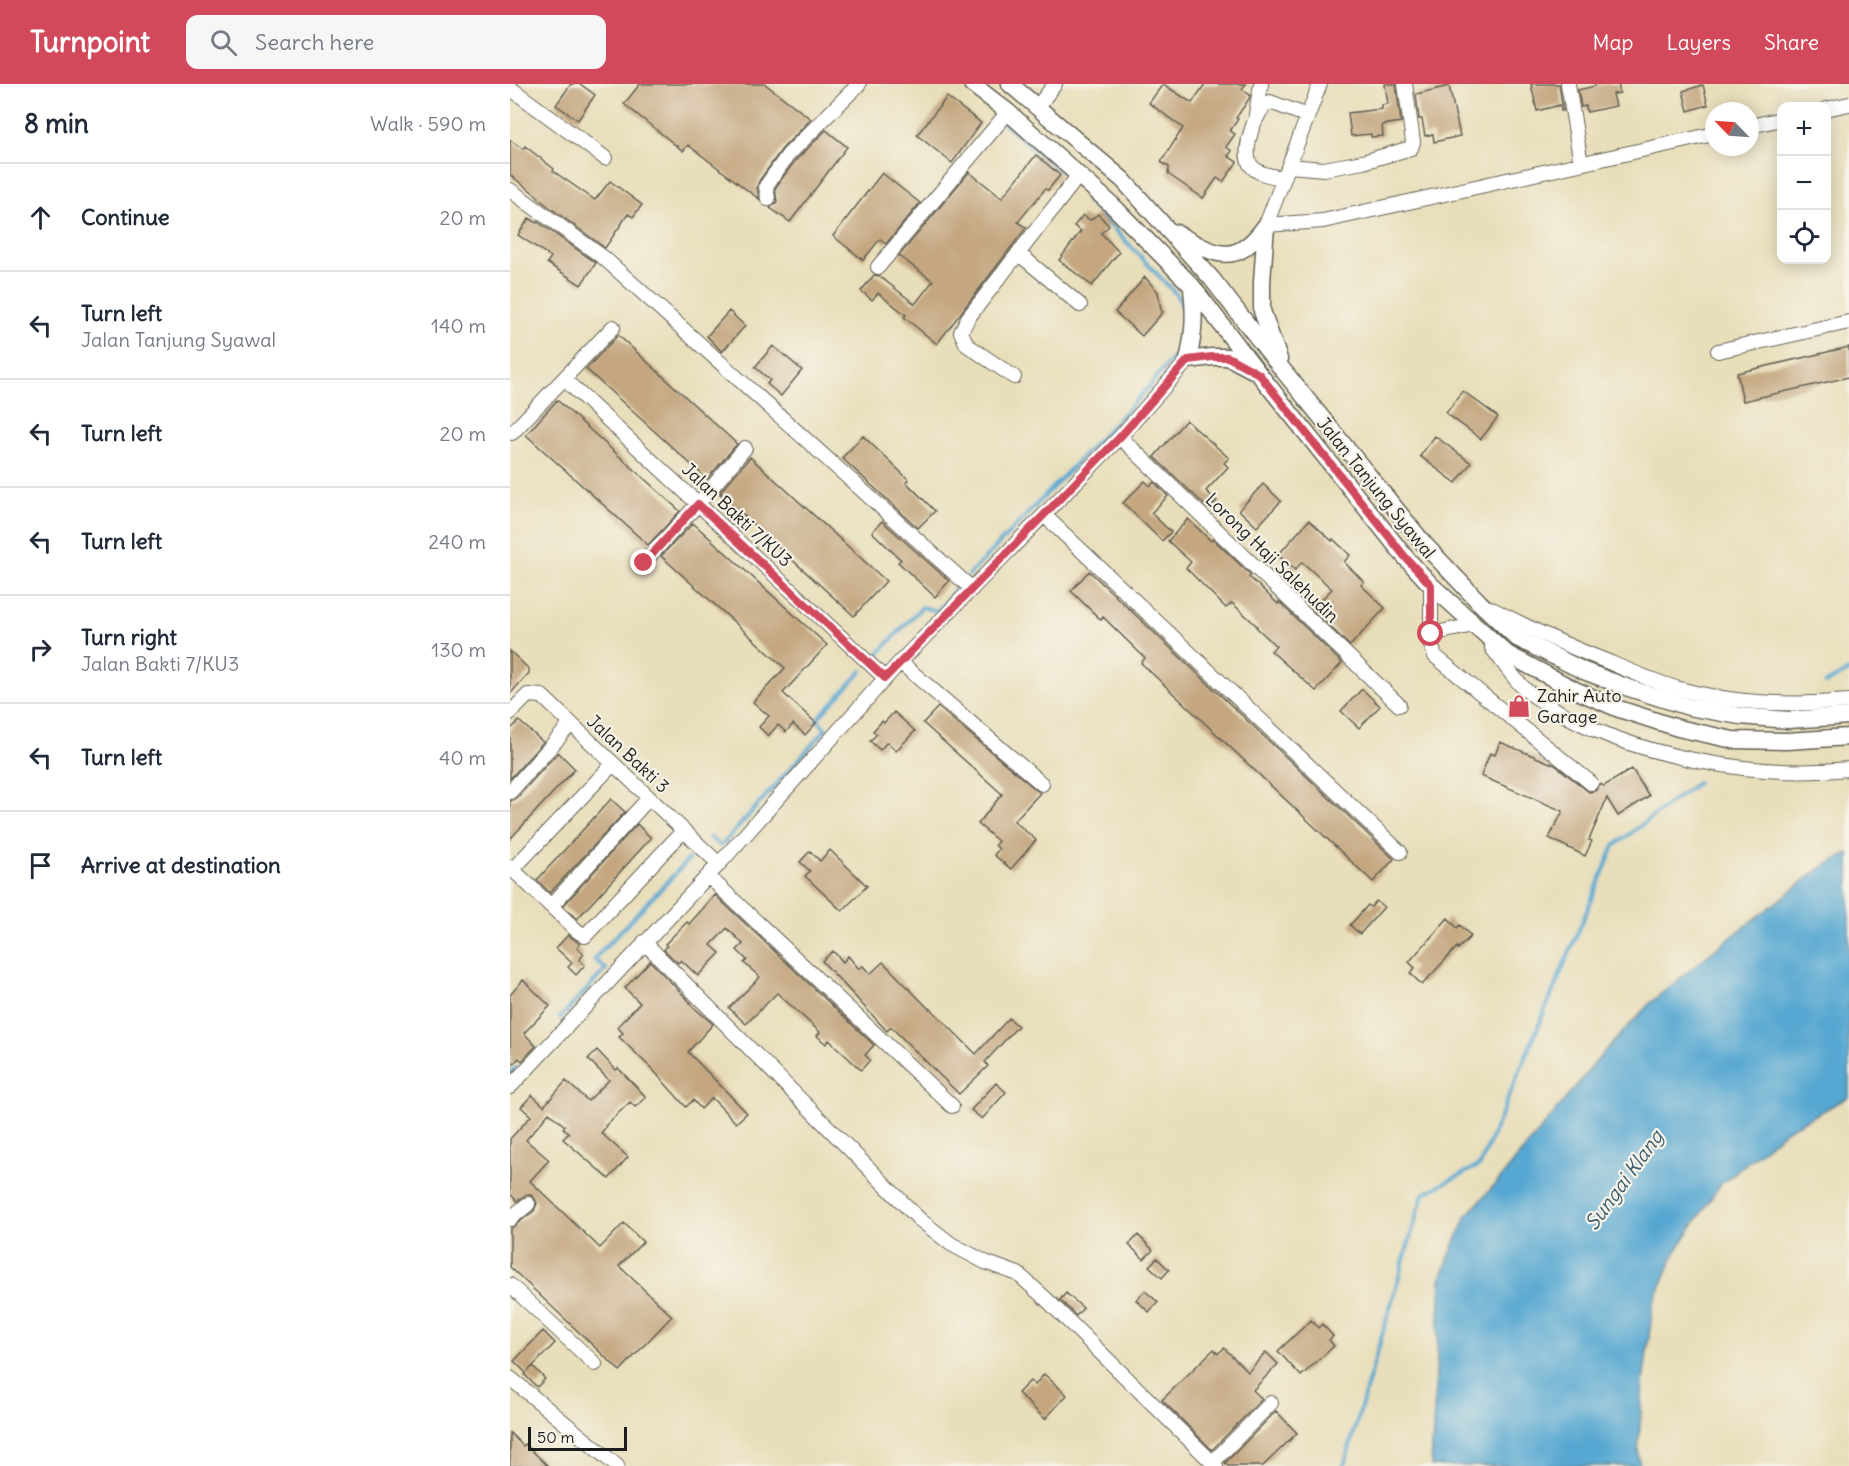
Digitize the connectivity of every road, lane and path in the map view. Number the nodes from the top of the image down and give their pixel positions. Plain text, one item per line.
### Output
1 (859, 84) edge
2 (972, 84) edge
3 (1010, 84) edge
4 (1055, 84) edge
5 (1261, 84) edge
6 (1320, 84) edge
7 (1405, 84) edge
8 (1568, 84) edge
9 (510, 88) edge
10 (1849, 104) edge
11 (1038, 106) junction
12 (1831, 108) edge
13 (1008, 112) junction
14 (1256, 116) junction
15 (1308, 116) junction
16 (1777, 120) edge
17 (1759, 124) edge
18 (1705, 136) edge
19 (604, 158) dead end
20 (1581, 164) junction
21 (1287, 172) junction
22 (1078, 175) junction
23 (510, 190) edge
24 (768, 199) dead end
25 (1162, 225) junction
26 (1266, 225) junction
27 (1018, 253) junction
28 (878, 267) dead end
29 (1192, 286) junction
30 (1080, 305) dead end
31 (1849, 322) edge
32 (613, 327) dead end
33 (1718, 351) dead end
34 (1188, 360) junction
35 (1282, 369) junction
36 (1259, 374) junction
37 (1014, 377) dead end
38 (564, 379) junction
39 (512, 433) dead end
40 (1120, 437) junction
41 (745, 448) dead end
42 (698, 504) junction
43 (1044, 515) junction
44 (644, 563) dead end
45 (1431, 585) junction
46 (972, 589) junction
47 (1480, 603) junction
48 (1474, 625) junction
49 (1431, 634) junction
50 (900, 662) junction
51 (885, 678) junction
52 (1849, 701) edge
53 (1399, 705) dead end
54 (510, 713) edge
55 (1849, 716) edge
56 (571, 724) junction
57 (1849, 737) edge
58 (613, 764) junction
59 (1849, 769) edge
60 (1591, 783) dead end
61 (1042, 784) dead end
62 (510, 792) edge
63 (649, 798) junction
64 (683, 831) junction
65 (1400, 852) dead end
66 (719, 864) junction
67 (512, 868) edge
68 (708, 876) junction
69 (551, 906) junction
70 (645, 942) junction
71 (510, 1087) edge
72 (952, 1106) dead end
73 (528, 1204) dead end
74 (510, 1219) edge
75 (510, 1284) edge
76 (595, 1364) dead end
77 (510, 1378) edge
78 (1271, 1403) dead end
79 (1214, 1464) edge
80 (617, 1466) edge

1 - 24 street
2 - 13 main road, Jalan Tanjung Syawal
3 - 11 main road, Jalan Tanjung Syawal
4 - 11 street
5 - 14 street
6 - 15 street
7 - 21 street
8 - 20 street
9 - 19 street
10 - 12 street
11 - 25 main road, Jalan Tanjung Syawal
13 - 22 main road, Jalan Tanjung Syawal
13 - 28 street
14 - 15 street
14 - 21 street
15 - 21 street
16 - 17 street
18 - 20 street
20 - 26 street
21 - 26 street
22 - 27 street
22 - 29 main road, Jalan Tanjung Syawal
23 - 46 street
25 - 26 main road
25 - 35 main road, Jalan Tanjung Syawal
26 - 35 main road
27 - 30 street
27 - 37 street
29 - 34 main road
29 - 36 main road, Jalan Tanjung Syawal
31 - 33 street
32 - 38 street
34 - 36 main road
34 - 40 street
35 - 47 main road, Jalan Tanjung Syawal
36 - 45 main road, Jalan Tanjung Syawal
38 - 39 street
38 - 42 street, Jalan Bakti 7/KU3
40 - 43 street
40 - 53 street, Lorong Haji Salehudin
41 - 42 street
42 - 44 street
42 - 51 street, Jalan Bakti 7/KU3
43 - 46 street
43 - 65 street
45 - 48 main road, Jalan Tanjung Syawal
45 - 49 street
46 - 50 street
47 - 52 street
47 - 55 main road, Jalan Tanjung Syawal
48 - 49 street
48 - 57 main road, Jalan Tanjung Syawal
48 - 59 street
49 - 60 street
50 - 51 street
50 - 61 street
51 - 66 street
54 - 56 street, Jalan Bakti 3
56 - 58 street, Jalan Bakti 3
56 - 62 street
58 - 63 street, Jalan Bakti 3
58 - 67 street
63 - 64 street, Jalan Bakti 3
63 - 69 street
64 - 66 street, Jalan Bakti 3
64 - 69 street
66 - 68 street
67 - 69 street
68 - 70 street
68 - 72 street
70 - 71 street
70 - 79 street
73 - 74 street
75 - 76 street
77 - 80 street
78 - 79 street

